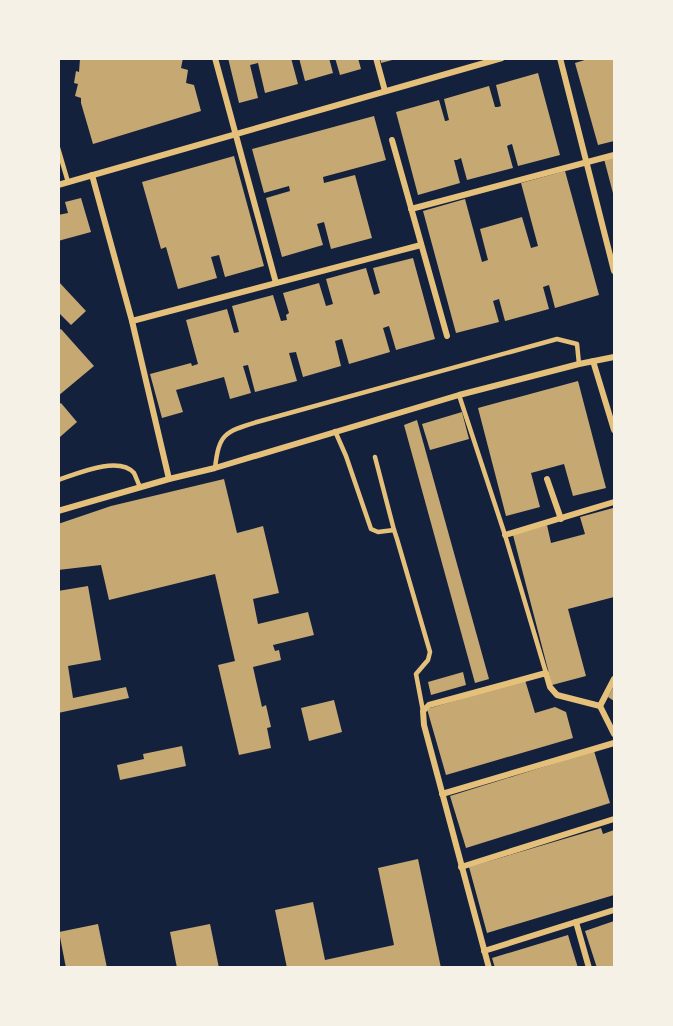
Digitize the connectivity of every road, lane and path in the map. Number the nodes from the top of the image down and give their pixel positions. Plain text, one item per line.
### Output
1 (215, 58) edge
2 (376, 58) edge
3 (502, 58) edge
4 (560, 58) edge
5 (385, 91) junction
6 (235, 134) junction
7 (392, 140) dead end
8 (58, 148) edge
9 (615, 155) edge
10 (586, 163) junction
11 (92, 176) junction
12 (68, 182) junction
13 (58, 185) edge
14 (411, 209) junction
15 (421, 245) junction
16 (615, 271) edge
17 (276, 283) junction
18 (132, 321) junction
19 (447, 336) dead end
20 (615, 357) edge
21 (593, 361) junction
22 (579, 364) junction
23 (459, 395) junction
24 (615, 430) edge
25 (335, 431) junction
26 (375, 457) dead end
27 (215, 468) junction
28 (169, 479) junction
29 (547, 479) dead end
30 (58, 480) edge
31 (140, 487) junction
32 (615, 502) edge
33 (58, 511) edge
34 (561, 519) junction
35 (394, 530) junction
36 (505, 535) junction
37 (546, 674) junction
38 (615, 679) edge
39 (600, 706) junction
40 (423, 711) junction
41 (615, 734) edge
42 (615, 743) edge
43 (442, 794) junction
44 (615, 819) edge
45 (461, 867) junction
46 (615, 910) edge
47 (576, 922) junction
48 (484, 951) junction
49 (489, 968) edge
50 (589, 968) edge

1 - 6 street
2 - 5 street
3 - 5 street
4 - 10 street
5 - 6 street
6 - 11 street
6 - 17 street
7 - 14 street
8 - 12 lane
9 - 10 street
10 - 14 street
10 - 16 street
11 - 12 street
11 - 18 street
12 - 13 street
14 - 15 street
15 - 17 street
15 - 19 street
17 - 18 street
18 - 28 street
20 - 21 street
21 - 22 street
21 - 24 street
22 - 23 street
22 - 27 lane
23 - 25 street
23 - 36 lane
25 - 27 street
25 - 35 lane
26 - 35 lane
27 - 28 street
28 - 31 street
29 - 34 street
30 - 31 lane
31 - 33 street
32 - 34 street
34 - 36 street
35 - 40 lane
36 - 37 lane
37 - 39 street
37 - 40 street
38 - 39 street
39 - 41 street
40 - 43 street
42 - 43 street
43 - 45 street
44 - 45 street
45 - 48 street
46 - 47 street
47 - 48 street
47 - 50 street
48 - 49 street

